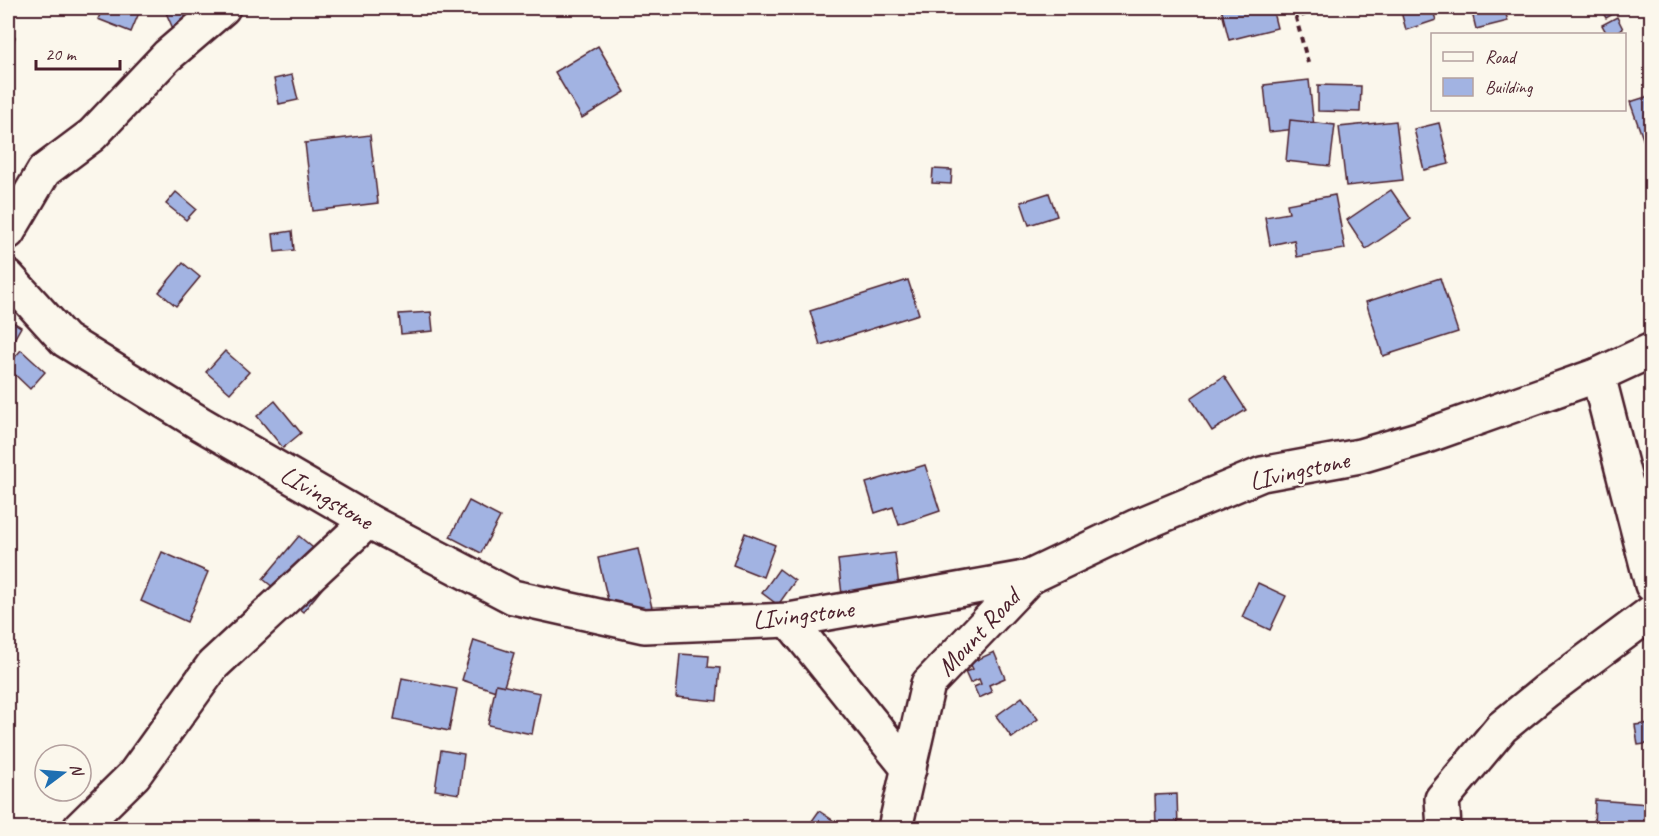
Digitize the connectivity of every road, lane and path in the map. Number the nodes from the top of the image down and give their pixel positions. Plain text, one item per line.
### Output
1 (223, 8) edge
2 (1320, 8) edge
3 (1308, 63) dead end
4 (8, 232) edge
5 (8, 277) edge
6 (1652, 350) edge
7 (1598, 375) junction
8 (368, 521) junction
9 (1030, 577) junction
10 (1652, 585) edge
11 (1652, 612) edge
12 (789, 620) junction
13 (909, 769) junction
14 (80, 828) edge
15 (895, 828) edge
16 (1444, 828) edge

1 - 4 street
2 - 3 path
5 - 8 street, LIvingstone
6 - 7 street, LIvingstone
7 - 9 street, LIvingstone
7 - 10 street
8 - 12 street, LIvingstone
8 - 14 street
9 - 12 street, LIvingstone
9 - 13 street, Mount Road
11 - 16 street
12 - 13 street
13 - 15 street, Mount Road

